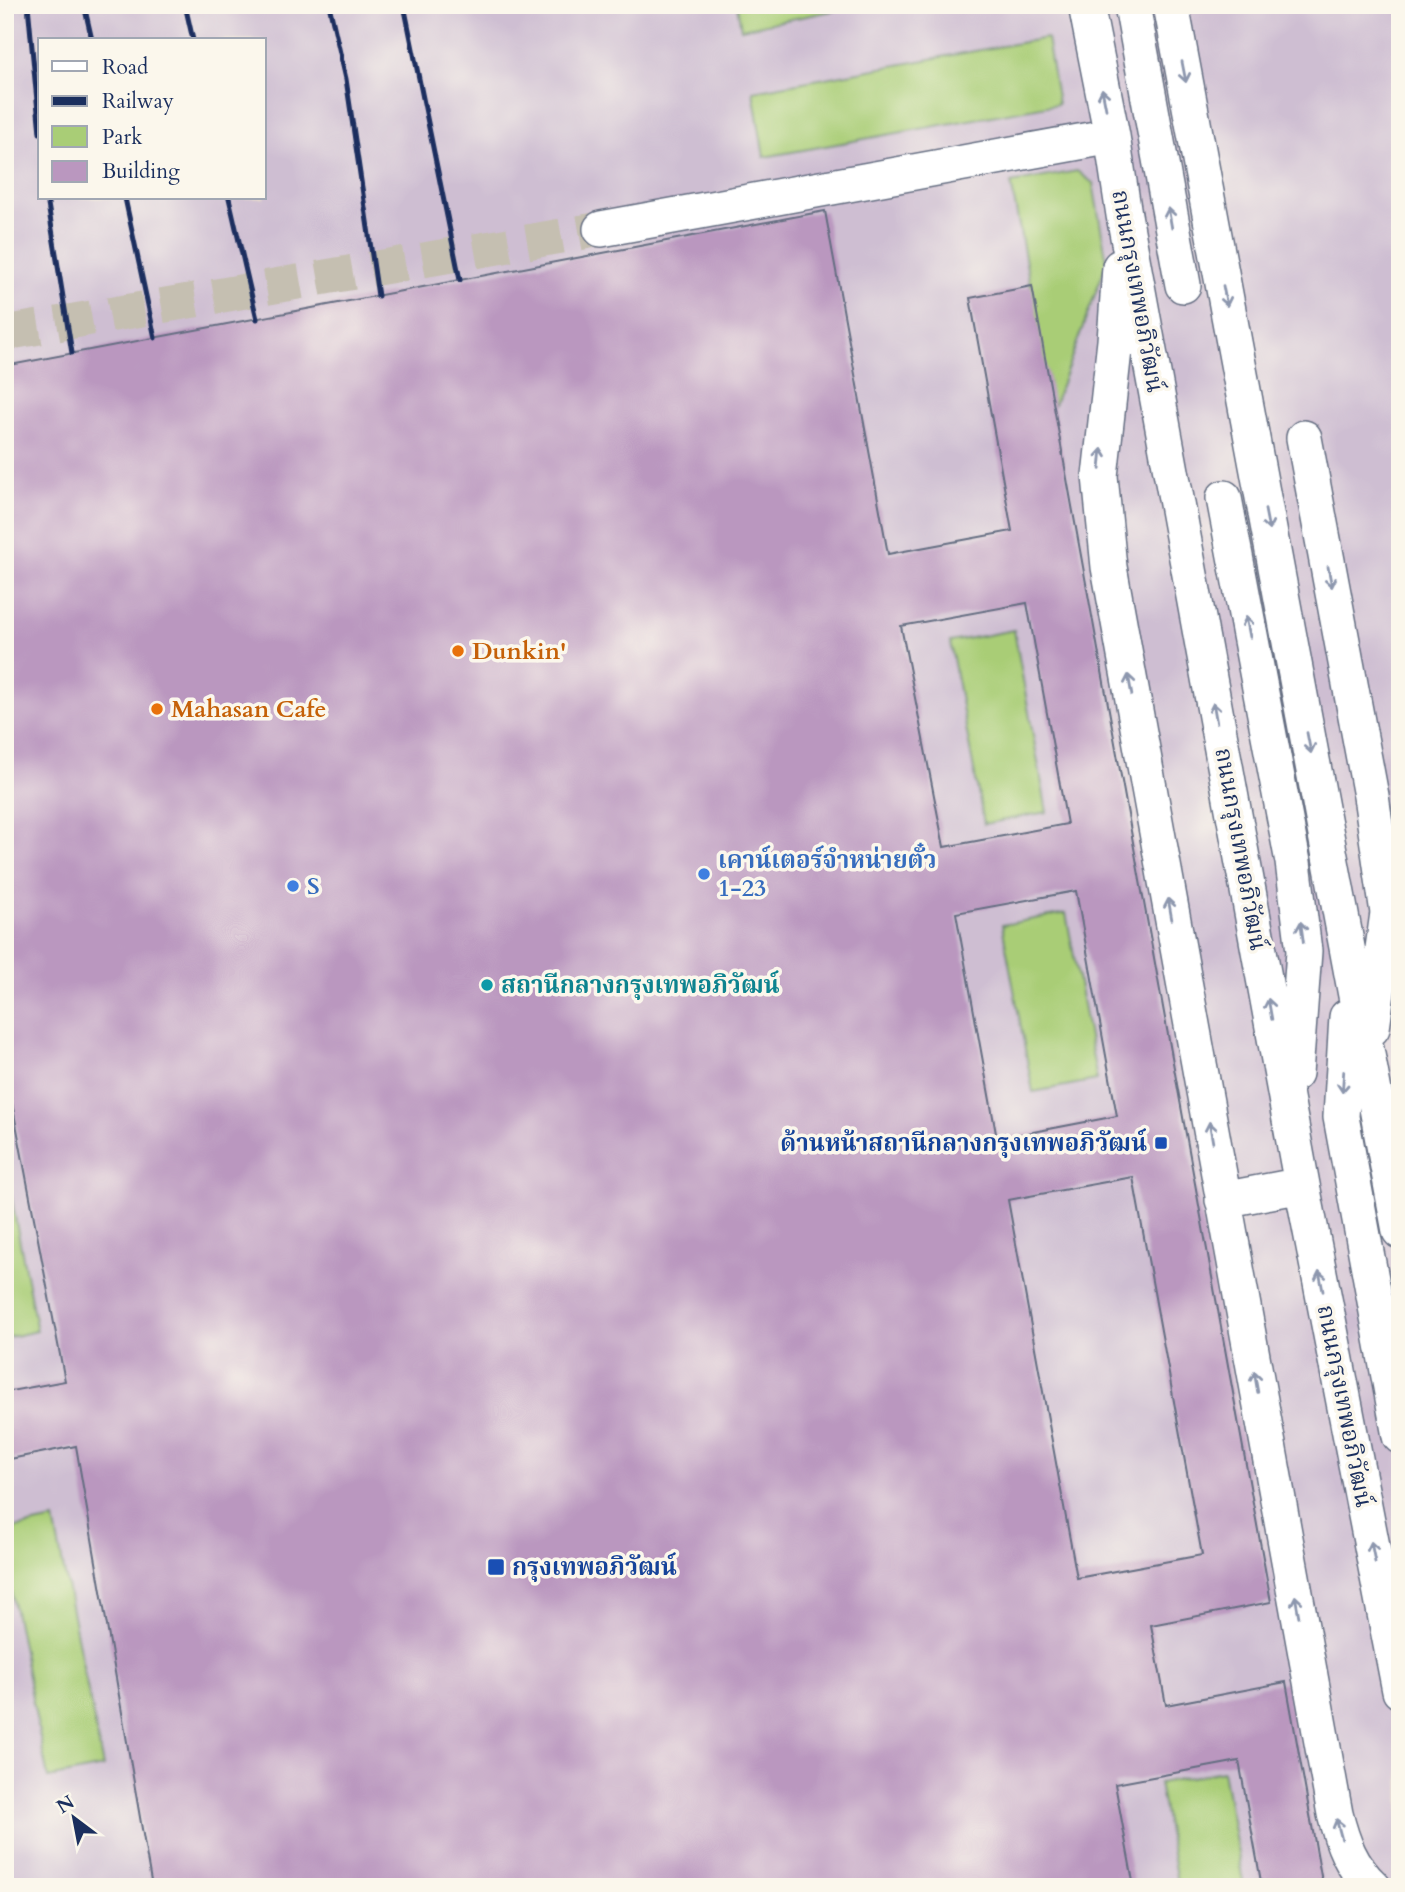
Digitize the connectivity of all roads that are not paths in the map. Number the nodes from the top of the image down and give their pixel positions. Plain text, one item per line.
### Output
1 (1086, 5) edge
2 (1132, 5) edge
3 (1171, 5) edge
4 (1112, 136) junction
5 (1124, 215) junction
6 (601, 229) tunnel mouth
7 (1182, 285) dead end
8 (1304, 438) dead end
9 (1224, 498) dead end
10 (1350, 965) junction
11 (1368, 1059) junction
12 (1291, 1122) junction
13 (1302, 1185) junction
14 (1223, 1200) junction
15 (1400, 1231) edge
16 (1400, 1436) edge
17 (1400, 1691) edge
18 (1373, 1887) edge

4 -> 1 street, ถนนกรุงเทพอภิวัฒน์
7 -> 2 street
3 -> 10 street
4 - 5 street, ถนนกรุงเทพอภิวัฒน์
4 - 6 street
12 -> 5 street, ถนนกรุงเทพอภิวัฒน์
14 -> 5 street
8 -> 11 street
12 -> 9 street
10 - 11 street
10 -> 16 street
11 - 15 street
12 - 13 street, ถนนกรุงเทพอภิวัฒน์
13 - 14 street
17 -> 13 street, ถนนกรุงเทพอภิวัฒน์
18 -> 14 street

